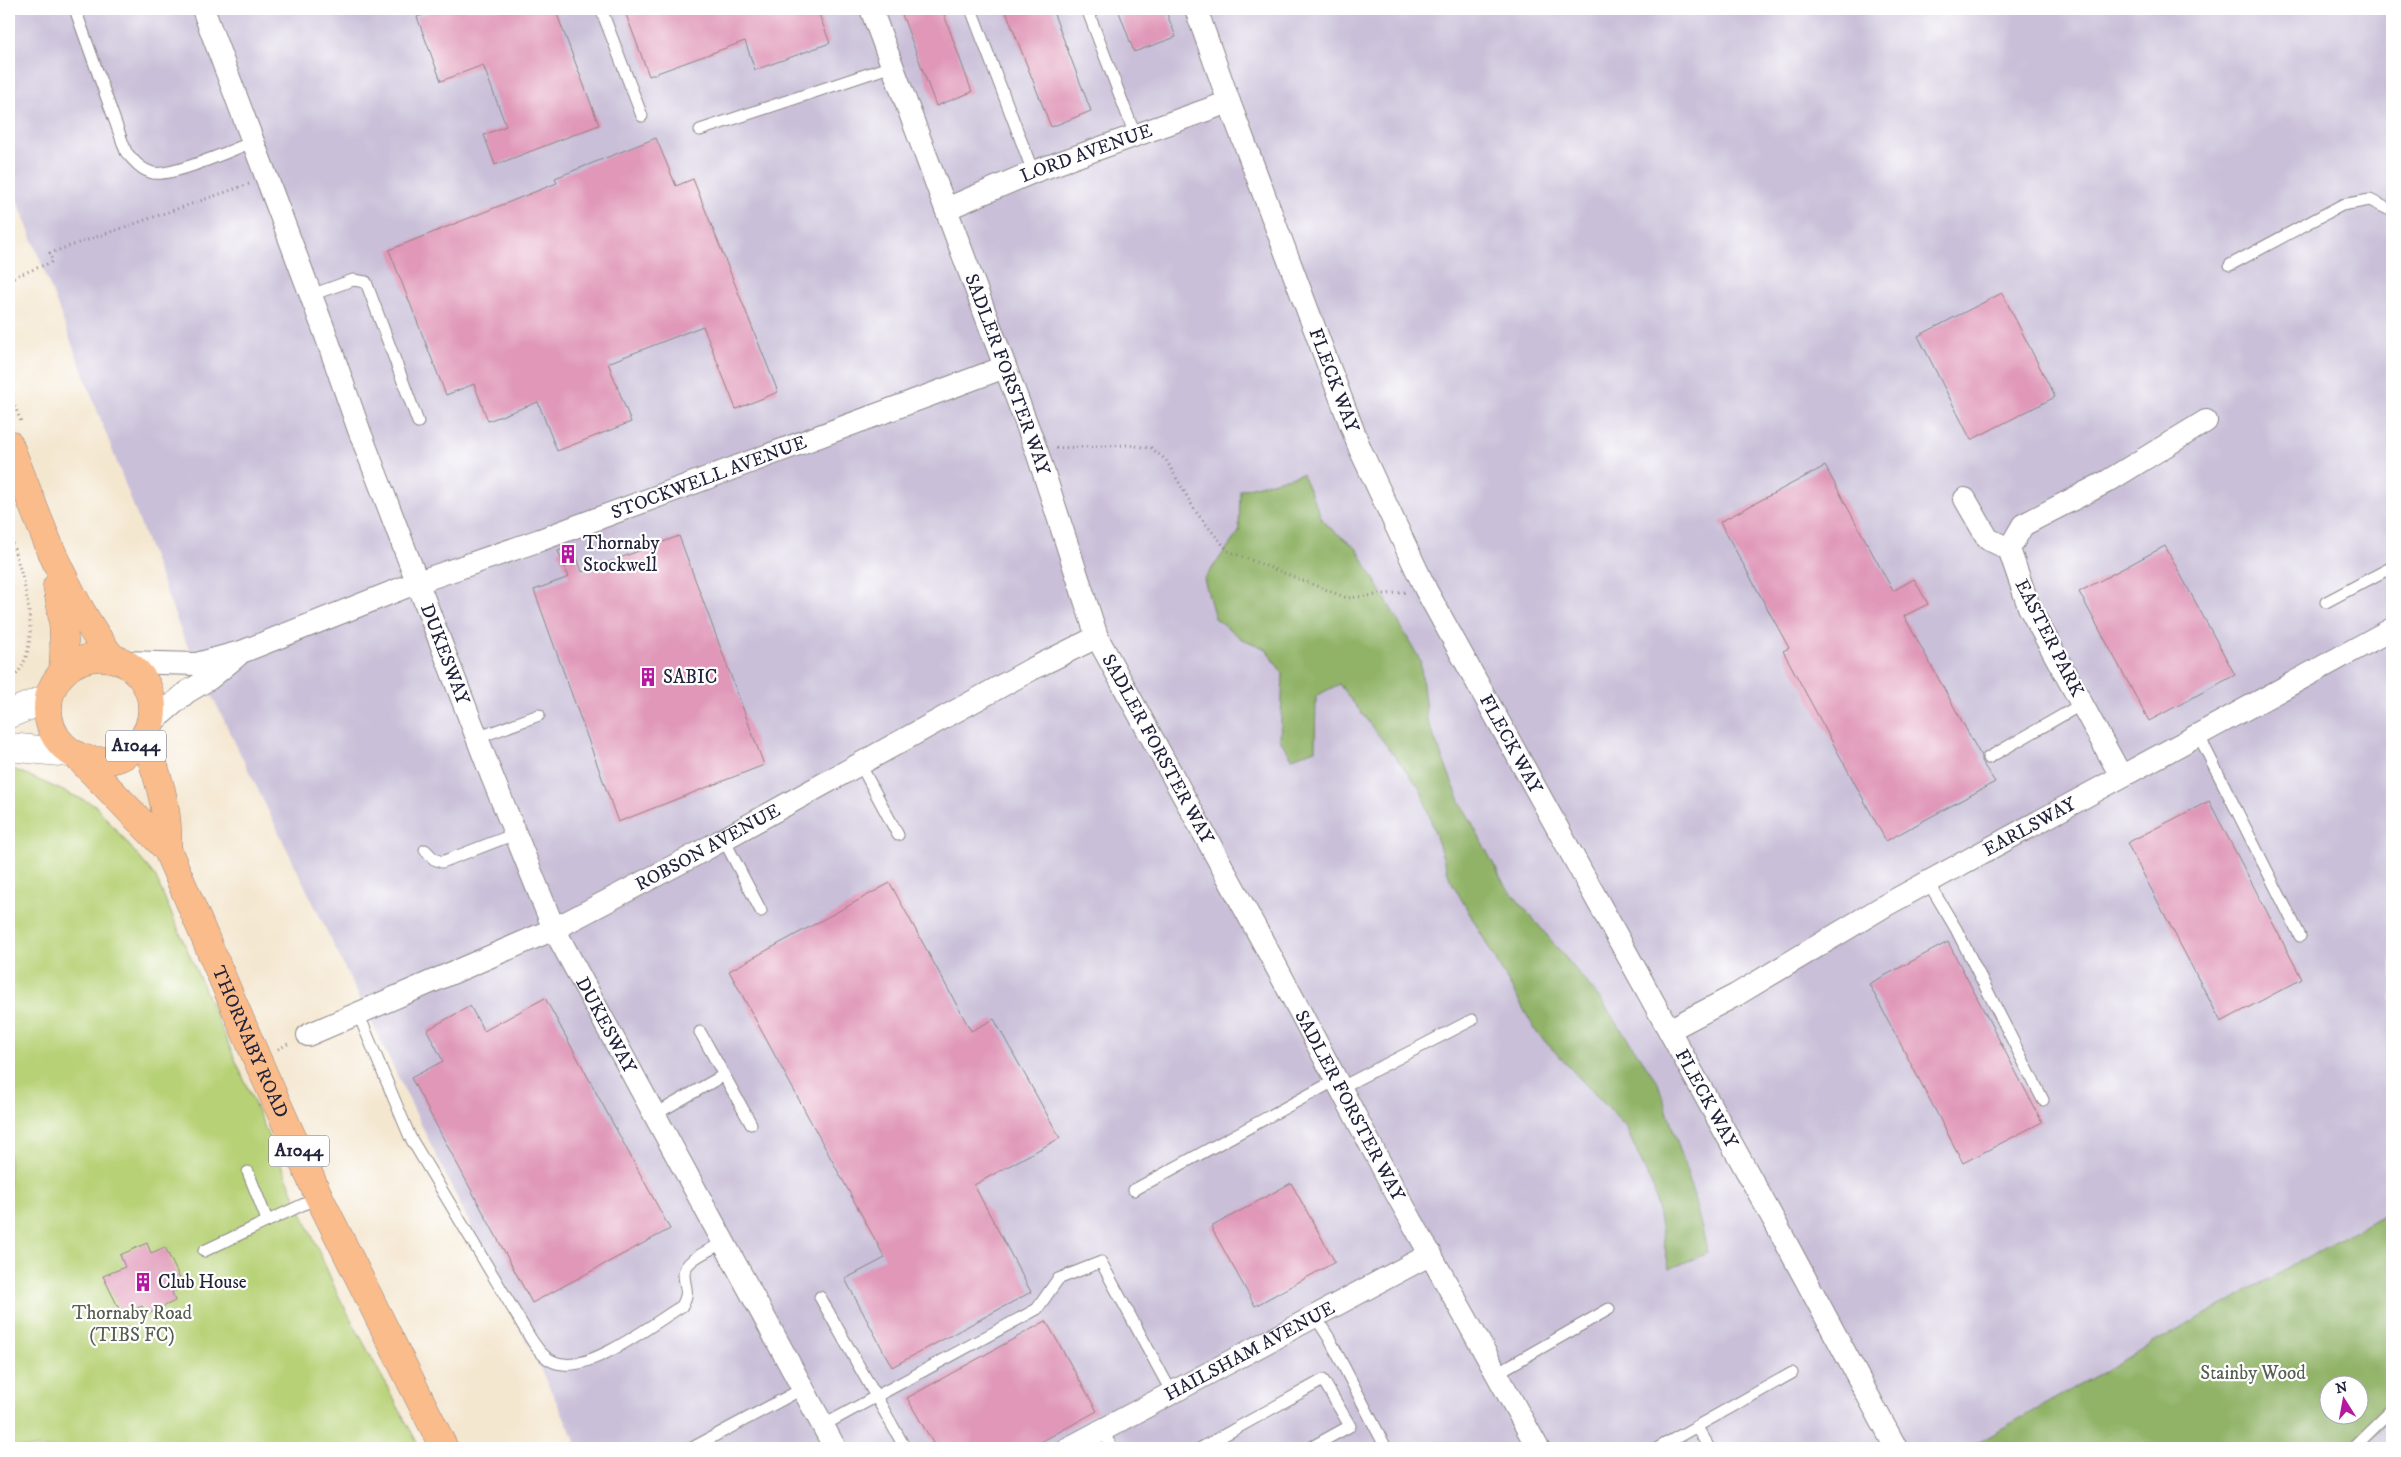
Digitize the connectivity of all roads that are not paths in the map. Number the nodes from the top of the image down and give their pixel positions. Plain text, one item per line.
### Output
1 (75, 9) edge
2 (203, 9) edge
3 (601, 9) edge
4 (872, 9) edge
5 (971, 9) edge
6 (1087, 9) edge
7 (1196, 9) edge
8 (892, 66) junction
9 (1229, 102) junction
10 (642, 116) dead end
11 (700, 130) dead end
12 (1135, 135) junction
13 (252, 142) junction
14 (1033, 172) junction
15 (946, 208) junction
16 (2392, 210) edge
17 (2230, 265) dead end
18 (311, 295) junction
19 (1005, 368) junction
20 (2206, 421) dead end
21 (418, 422) dead end
22 (16, 436) edge
23 (1965, 499) dead end
24 (47, 544) junction
25 (2009, 549) junction
26 (2392, 567) edge
27 (418, 582) junction
28 (2326, 602) dead end
29 (2392, 629) edge
30 (1096, 637) junction
31 (244, 651) junction
32 (118, 660) junction
33 (63, 671) junction
34 (48, 698) junction
35 (2082, 704) junction
36 (9, 714) edge
37 (539, 715) dead end
38 (147, 730) junction
39 (2198, 734) junction
40 (477, 738) junction
41 (9, 747) edge
42 (74, 755) junction
43 (1988, 758) dead end
44 (860, 764) junction
45 (2121, 776) junction
46 (515, 834) junction
47 (898, 835) dead end
48 (723, 838) junction
49 (167, 848) junction
50 (425, 850) dead end
51 (1928, 882) junction
52 (760, 911) dead end
53 (554, 929) junction
54 (2300, 936) dead end
55 (358, 1013) junction
56 (1472, 1020) dead end
57 (1669, 1030) junction
58 (700, 1032) dead end
59 (308, 1035) road end
60 (724, 1075) junction
61 (1338, 1084) junction
62 (2043, 1100) dead end
63 (654, 1115) junction
64 (750, 1124) dead end
65 (248, 1172) dead end
66 (1134, 1190) dead end
67 (319, 1197) junction
68 (268, 1220) junction
69 (722, 1243) junction
70 (204, 1251) dead end
71 (1431, 1254) junction
72 (820, 1297) dead end
73 (1609, 1309) dead end
74 (1315, 1316) junction
75 (1497, 1373) junction
76 (1792, 1373) dead end
77 (802, 1389) junction
78 (1172, 1393) junction
79 (874, 1396) junction
80 (2392, 1410) edge
81 (822, 1426) junction
82 (1697, 1427) junction
83 (1107, 1439) edge
84 (444, 1448) edge
85 (692, 1448) edge
86 (835, 1448) edge
87 (905, 1448) edge
88 (1069, 1448) edge
89 (1201, 1448) edge
90 (1310, 1448) edge
91 (1386, 1448) edge
92 (1538, 1448) edge
93 (1658, 1448) edge
94 (1709, 1448) edge
95 (1896, 1448) edge
96 (2353, 1448) edge

1 - 13 lane
2 - 13 street, DUKESWAY
3 - 10 lane
4 - 8 street, SADLER FORSTER WAY
5 - 14 lane
6 - 12 lane
7 - 9 street, FLECK WAY
8 - 11 lane
8 - 15 street, SADLER FORSTER WAY
9 - 12 street, LORD AVENUE
9 - 57 street, FLECK WAY
12 - 14 street, LORD AVENUE
13 - 18 street, DUKESWAY
14 - 15 street, LORD AVENUE
15 - 19 street, SADLER FORSTER WAY
16 - 17 lane
18 - 21 lane
18 - 27 street, DUKESWAY
19 - 27 street, STOCKWELL AVENUE
19 - 30 street, SADLER FORSTER WAY
20 - 25 street
22 - 24 main road, A1044
23 - 25 street
24 - 32 main road, A1044
24 - 33 main road, A1044
25 - 35 street, EASTER PARK
26 - 28 lane
27 - 31 street, STOCKWELL AVENUE
27 - 40 street, DUKESWAY
29 - 39 street, EARLSWAY
30 - 44 street, ROBSON AVENUE
30 - 61 street, SADLER FORSTER WAY
31 - 32 street, STOCKWELL AVENUE
31 - 38 street, STOCKWELL AVENUE
32 - 33 main road, A1044
32 - 38 main road, A1044
33 - 34 main road, A1044
34 - 36 street
34 - 42 main road, A1044
35 - 43 lane
35 - 45 street, EASTER PARK
37 - 40 lane
38 - 42 main road, A1044
38 - 49 main road, THORNABY ROAD / A1044
39 - 45 street, EARLSWAY
39 - 54 lane
40 - 46 street, DUKESWAY
41 - 42 street
42 - 49 main road, THORNABY ROAD / A1044
44 - 47 lane
44 - 48 street, ROBSON AVENUE
45 - 51 street, EARLSWAY
46 - 50 lane
46 - 53 street, DUKESWAY
48 - 52 lane
48 - 53 street, ROBSON AVENUE
49 - 67 main road, THORNABY ROAD / A1044
51 - 57 street, EARLSWAY
51 - 62 lane
53 - 55 street, ROBSON AVENUE
53 - 63 street, DUKESWAY
55 - 59 street, ROBSON AVENUE
55 - 69 lane
56 - 61 lane
57 - 95 street, FLECK WAY
58 - 60 lane
60 - 63 lane
60 - 64 lane
61 - 66 lane
61 - 71 street, SADLER FORSTER WAY
63 - 69 street, DUKESWAY
65 - 68 lane
67 - 68 lane
67 - 84 main road, THORNABY ROAD / A1044
68 - 70 lane
69 - 77 street, DUKESWAY
71 - 74 street, HAILSHAM AVENUE
71 - 75 street, SADLER FORSTER WAY
72 - 79 lane
73 - 75 lane
74 - 78 street, HAILSHAM AVENUE
74 - 91 lane
75 - 92 street, SADLER FORSTER WAY
76 - 82 lane
77 - 81 street, DUKESWAY
77 - 85 lane
78 - 79 lane
78 - 83 street, HAILSHAM AVENUE
79 - 81 lane
79 - 87 lane
80 - 96 lane
81 - 86 street, DUKESWAY
82 - 93 lane
82 - 94 lane
83 - 88 street, HAILSHAM AVENUE
89 - 90 lane

